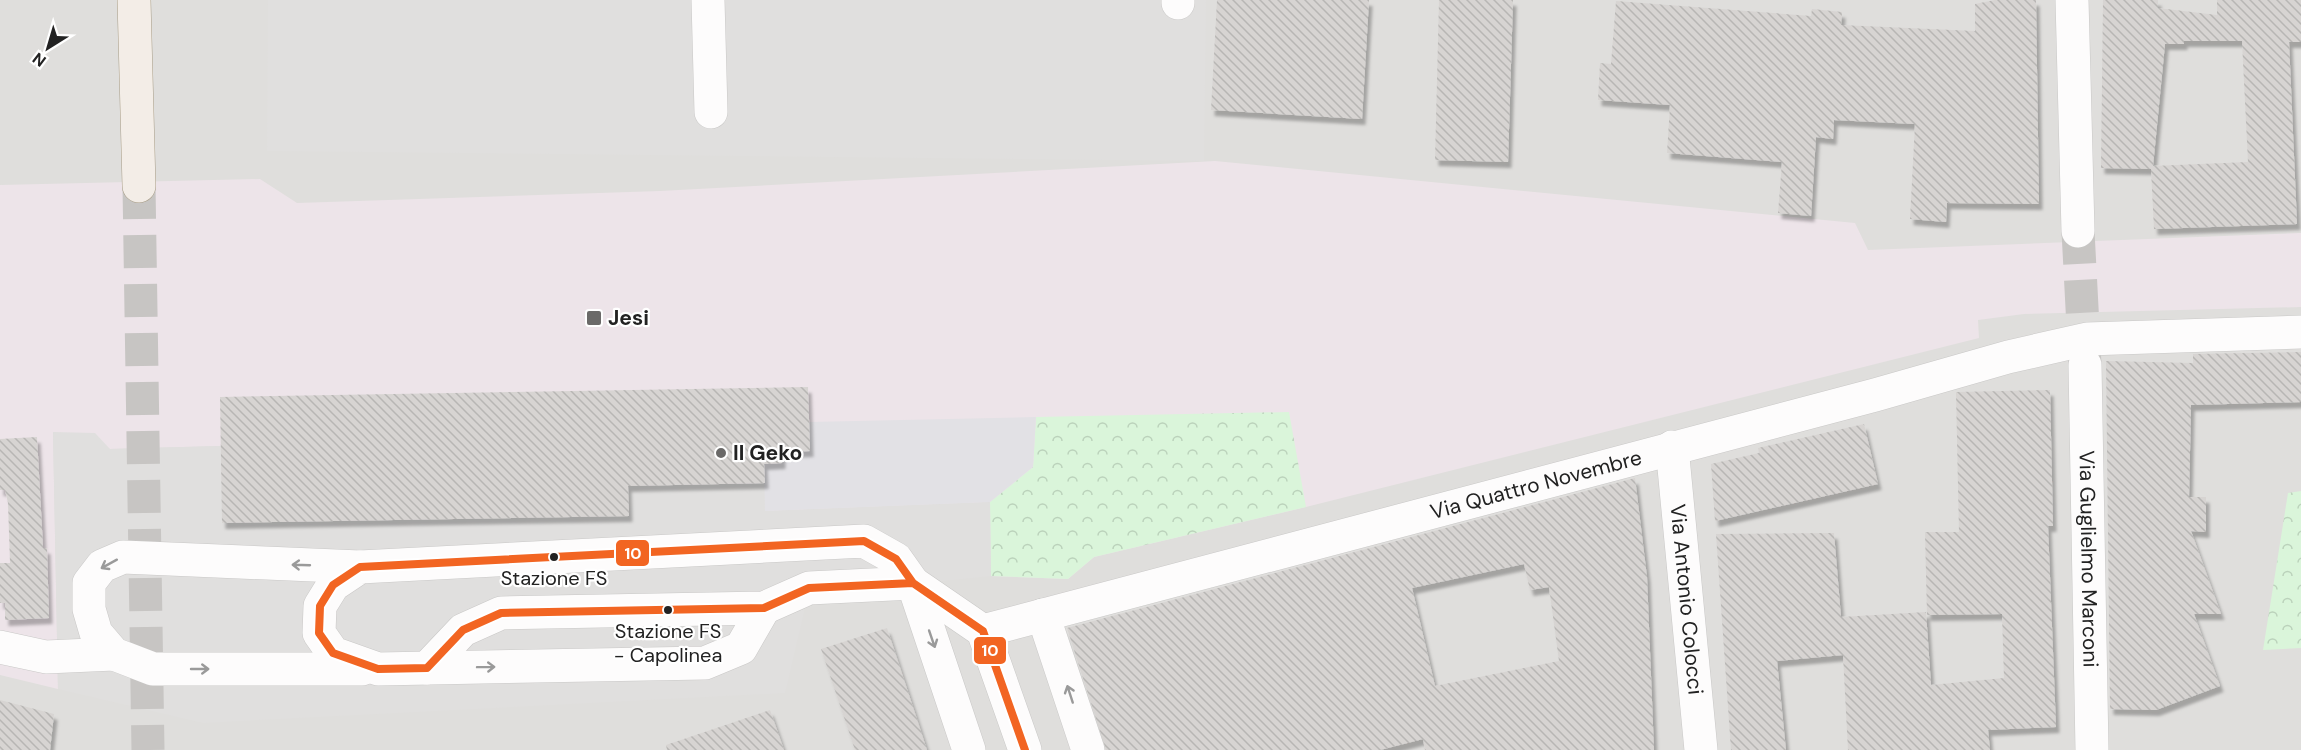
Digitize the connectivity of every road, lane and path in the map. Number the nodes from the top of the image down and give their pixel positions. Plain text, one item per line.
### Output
1 (134, 0) edge
2 (708, 0) edge
3 (2072, 0) edge
4 (711, 112) dead end
5 (139, 186) tunnel mouth
6 (2078, 231) tunnel mouth
7 (2301, 332) edge
8 (2086, 352) junction
9 (1672, 447) junction
10 (360, 567) junction
11 (913, 583) junction
12 (764, 608) junction
13 (1043, 615) junction
14 (983, 631) junction
15 (0, 647) edge
16 (114, 654) junction
17 (427, 668) junction
18 (378, 669) junction
19 (2091, 749) edge
20 (969, 750) edge
21 (1025, 750) edge
22 (1088, 750) edge
23 (1701, 750) edge

1 - 5 main road
2 - 4 street
3 - 6 street
7 - 8 street, Via Quattro Novembre
8 - 9 street, Via Quattro Novembre
8 - 19 street, Via Guglielmo Marconi
9 - 13 street, Via Quattro Novembre
9 - 23 street, Via Antonio Colocci
10 - 11 street
10 -> 16 street
10 - 18 street
11 - 12 street
11 - 14 street
11 -> 20 street
12 - 17 street
17 -> 12 street
13 - 14 street, Via Quattro Novembre
22 -> 13 street
14 - 21 street
15 - 16 street
16 -> 18 street
17 - 18 street

